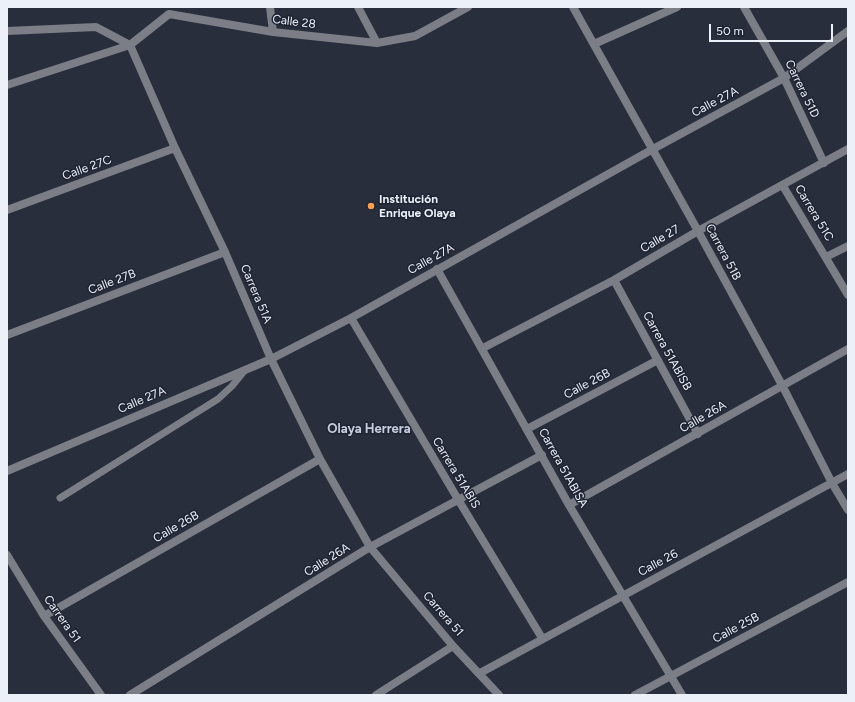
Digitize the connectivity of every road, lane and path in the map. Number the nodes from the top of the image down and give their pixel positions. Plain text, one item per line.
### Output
1 (270, 7) edge
2 (358, 7) edge
3 (573, 7) edge
4 (677, 7) edge
5 (744, 7) edge
6 (465, 8) edge
7 (168, 10) edge
8 (7, 31) edge
9 (848, 31) edge
10 (273, 32) junction
11 (377, 43) junction
12 (594, 44) junction
13 (130, 45) junction
14 (784, 78) junction
15 (7, 85) edge
16 (175, 148) junction
17 (653, 149) junction
18 (848, 149) edge
19 (824, 163) junction
20 (783, 186) junction
21 (7, 210) edge
22 (698, 230) junction
23 (848, 246) edge
24 (225, 252) junction
25 (826, 257) junction
26 (438, 269) junction
27 (614, 280) junction
28 (848, 295) edge
29 (352, 318) junction
30 (7, 335) edge
31 (483, 348) junction
32 (848, 349) edge
33 (271, 359) junction
34 (658, 360) junction
35 (245, 370) junction
36 (782, 385) junction
37 (527, 429) junction
38 (698, 434) junction
39 (542, 455) junction
40 (320, 460) junction
41 (7, 471) edge
42 (848, 474) edge
43 (832, 483) junction
44 (60, 498) dead end
45 (459, 501) junction
46 (568, 505) junction
47 (848, 510) edge
48 (370, 548) junction
49 (7, 555) edge
50 (848, 582) edge
51 (623, 595) junction
52 (44, 616) junction
53 (542, 638) junction
54 (453, 646) junction
55 (480, 673) junction
56 (671, 676) junction
57 (656, 684) junction
58 (101, 695) edge
59 (130, 695) edge
60 (376, 695) edge
61 (499, 695) edge
62 (635, 695) edge
63 (651, 695) edge
64 (682, 695) edge

1 - 10 street
2 - 11 street
3 - 12 street, Carrera 51B
4 - 12 street
5 - 14 street, Carrera 51D
6 - 11 street, Calle 28
7 - 10 street, Calle 28
7 - 13 street, Calle 28
8 - 13 street
9 - 14 street, Calle 27A
10 - 11 street, Calle 28
12 - 17 street, Carrera 51B
13 - 15 street, Calle 28
13 - 16 street, Carrera 51A
14 - 17 street, Calle 27A
14 - 19 street, Carrera 51D
16 - 21 street, Calle 27C
16 - 24 street, Carrera 51A
17 - 22 street, Carrera 51B
17 - 26 street, Calle 27A
18 - 19 street, Calle 27
19 - 20 street, Calle 27
20 - 22 street, Calle 27
20 - 25 street, Carrera 51C
22 - 27 street, Calle 27
22 - 36 street, Carrera 51B
23 - 25 street
24 - 30 street, Calle 27B
24 - 33 street, Carrera 51A
25 - 28 street, Carrera 51C
26 - 29 street, Calle 27A
26 - 31 street, Carrera 51ABISA
27 - 31 street, Calle 27
27 - 34 street, Carrera 51ABISB
29 - 33 street, Calle 27A
29 - 45 street, Carrera 51ABIS
31 - 37 street, Carrera 51ABISA
32 - 36 street, Calle 26A
33 - 35 street, Calle 27A
33 - 40 street, Carrera 51A
34 - 37 street, Calle 26B
34 - 38 street, Carrera 51ABISB
35 - 41 street, Calle 27A
35 - 44 lane
36 - 38 street, Calle 26A
36 - 43 street, Carrera 51B
37 - 39 street, Carrera 51ABISA
38 - 46 street, Calle 26A
39 - 45 street, Calle 26A
39 - 46 street, Carrera 51ABISA
40 - 48 street, Carrera 51A
40 - 52 street, Calle 26B
42 - 43 street, Calle 26
43 - 47 street, Carrera 51B
43 - 51 street, Calle 26
45 - 48 street, Calle 26A
45 - 53 street, Carrera 51ABIS
46 - 51 street, Carrera 51ABISA
48 - 54 street, Carrera 51
48 - 59 street, Calle 26A
49 - 52 street, Carrera 51
50 - 56 street, Calle 25B
51 - 53 street, Calle 26
51 - 56 street, Carrera 51ABISA
52 - 58 street, Carrera 51
53 - 55 street, Calle 26
54 - 55 street, Carrera 51
54 - 60 street
55 - 61 street, Carrera 51
56 - 57 street, Calle 25B
56 - 64 street, Carrera 51ABISA
57 - 62 street, Calle 25B
57 - 63 street

